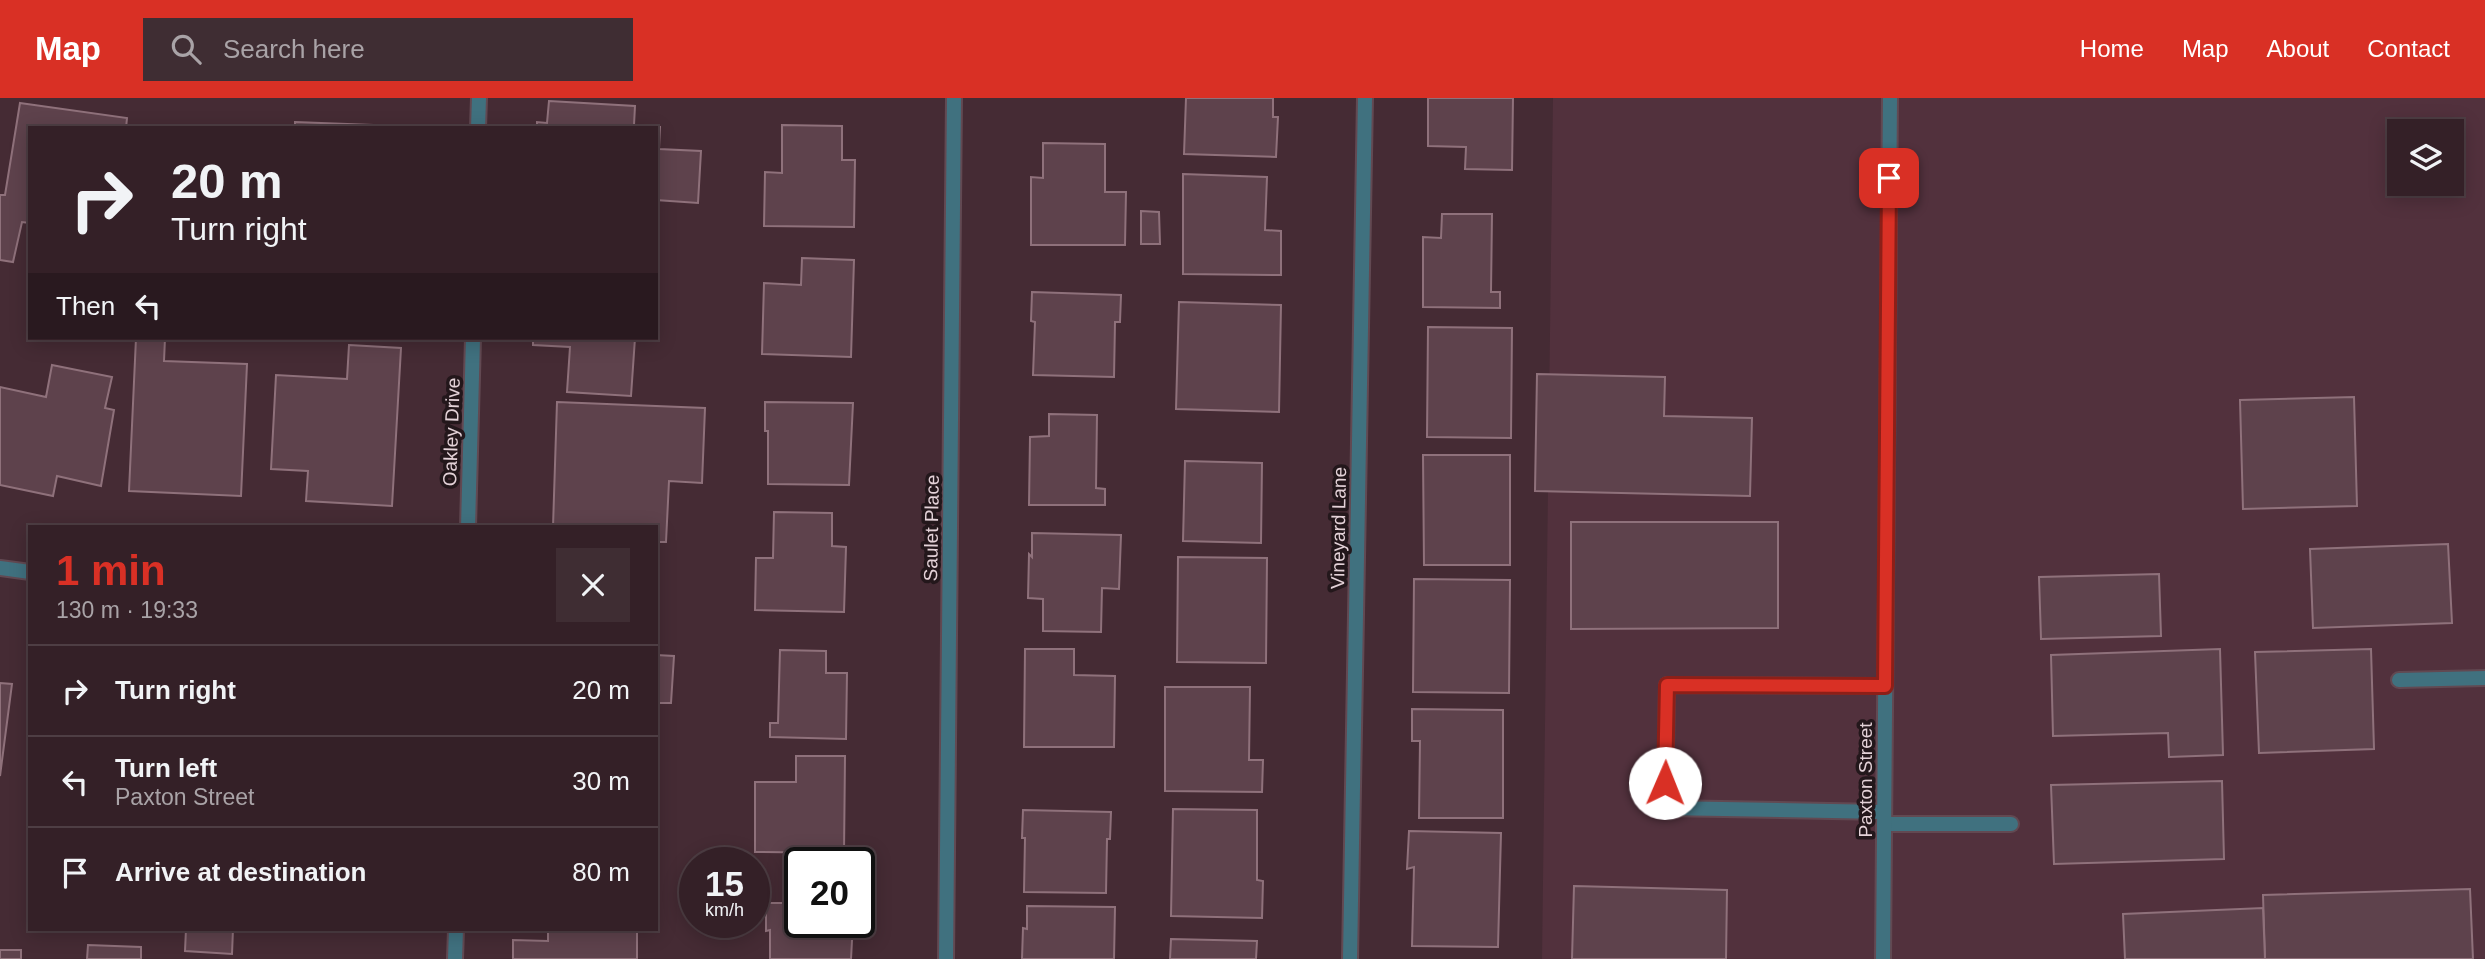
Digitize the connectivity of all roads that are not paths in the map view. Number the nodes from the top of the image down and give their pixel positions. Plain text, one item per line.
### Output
1 (479, 98) edge
2 (954, 98) edge
3 (1365, 98) edge
4 (1889, 98) edge
5 (478, 126) edge
6 (473, 340) edge
7 (468, 525) edge
8 (0, 568) edge
9 (28, 572) edge
10 (2485, 678) edge
11 (2399, 680) dead end
12 (1885, 686) junction
13 (1884, 818) junction
14 (2011, 824) dead end
15 (456, 931) edge
16 (455, 959) edge
17 (946, 959) edge
18 (1350, 959) edge
19 (1883, 959) edge

1 - 5 street
2 - 17 street, Saulet Place
3 - 18 street, Vineyard Lane
4 - 12 street, Paxton Street
6 - 7 street, Oakley Drive
8 - 9 street
10 - 11 street
12 - 13 street, Paxton Street
12 - 13 street
13 - 14 street
13 - 19 street, Paxton Street
15 - 16 street

